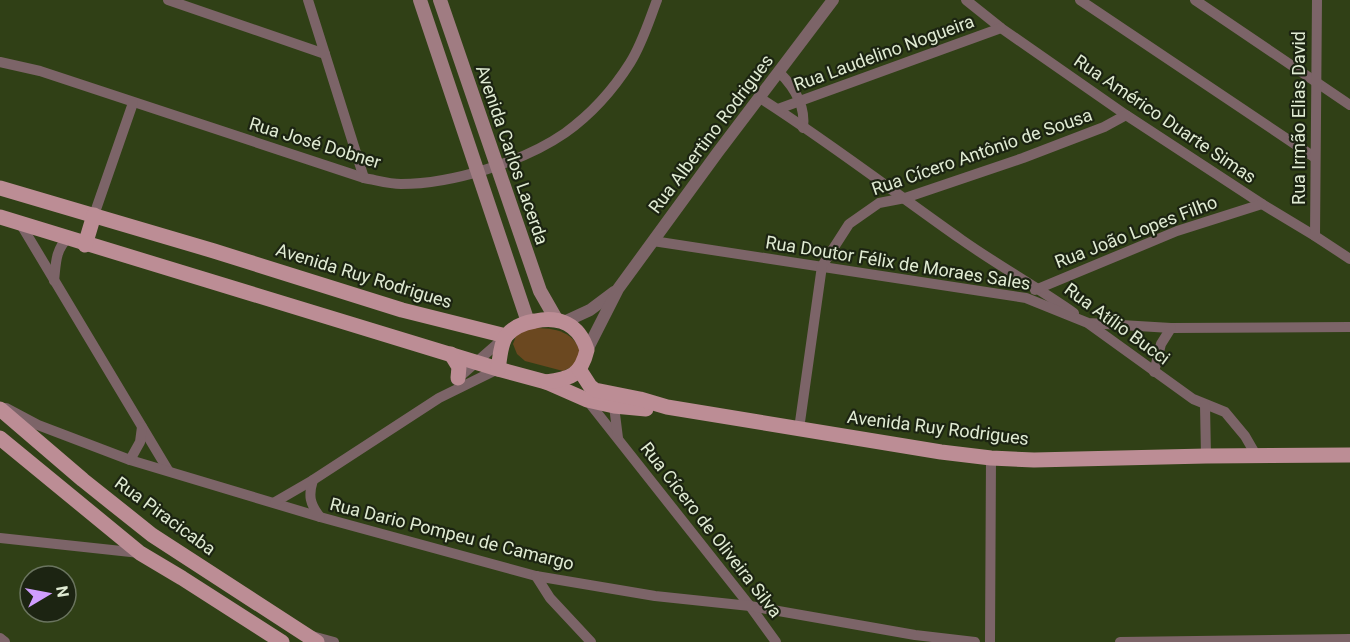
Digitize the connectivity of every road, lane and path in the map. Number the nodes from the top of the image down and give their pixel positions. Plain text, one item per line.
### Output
1 (168, 0) edge
2 (308, 0) edge
3 (420, 0) edge
4 (440, 0) edge
5 (657, 0) edge
6 (833, 0) edge
7 (966, 0) edge
8 (1080, 0) edge
9 (1195, 0) edge
10 (1317, 0) edge
11 (1001, 28) junction
12 (325, 54) junction
13 (0, 62) edge
14 (779, 72) junction
15 (1316, 83) junction
16 (760, 98) junction
17 (800, 101) junction
18 (133, 103) junction
19 (1350, 105) edge
20 (778, 110) junction
21 (1126, 115) junction
22 (803, 128) junction
23 (1314, 157) junction
24 (496, 165) junction
25 (477, 171) junction
26 (364, 178) junction
27 (0, 188) edge
28 (905, 198) junction
29 (1262, 204) junction
30 (94, 215) junction
31 (0, 217) edge
32 (20, 223) junction
33 (1315, 236) junction
34 (68, 238) junction
35 (653, 241) junction
36 (85, 245) junction
37 (1350, 259) edge
38 (822, 266) junction
39 (54, 281) junction
40 (1037, 287) junction
41 (618, 289) junction
42 (1026, 298) junction
43 (560, 321) junction
44 (528, 322) junction
45 (1088, 323) junction
46 (1350, 327) edge
47 (1171, 328) junction
48 (506, 336) junction
49 (587, 350) junction
50 (451, 354) junction
51 (476, 361) junction
52 (498, 369) junction
53 (579, 369) junction
54 (1154, 372) junction
55 (458, 378) junction
56 (546, 382) junction
57 (439, 398) junction
58 (587, 400) junction
59 (1205, 405) junction
60 (614, 406) junction
61 (0, 407) edge
62 (667, 407) junction
63 (142, 427) junction
64 (799, 429) junction
65 (35, 430) junction
66 (0, 438) edge
67 (618, 438) junction
68 (1256, 455) junction
69 (1350, 455) edge
70 (1206, 456) junction
71 (991, 458) junction
72 (130, 460) junction
73 (168, 470) junction
74 (313, 480) junction
75 (275, 502) junction
76 (320, 517) junction
77 (0, 538) edge
78 (140, 553) junction
79 (536, 576) junction
80 (750, 606) junction
81 (0, 638) edge
82 (312, 638) edge
83 (1350, 639) edge
84 (5, 642) edge
85 (282, 642) edge
86 (334, 642) edge
87 (591, 642) edge
88 (776, 642) edge
89 (975, 642) edge
90 (990, 642) edge
91 (1120, 642) edge

1 - 12 street
2 - 12 street
3 - 25 main road, Avenida Carlos Lacerda
4 - 24 main road, Avenida Carlos Lacerda
5 - 24 street, Rua José Dobner
6 - 14 street, Rua Albertino Rodrigues
7 - 11 street, Rua Américo Duarte Simas
8 - 23 street
9 - 15 street
10 - 15 street, Rua Irmão Elias David
11 - 17 street, Rua Laudelino Nogueira
11 - 21 street, Rua Américo Duarte Simas
12 - 26 street
13 - 18 street, Rua José Dobner
14 - 16 street, Rua Albertino Rodrigues
14 - 17 street
15 - 19 street
15 - 23 street, Rua Irmão Elias David
16 - 20 street, Rua Atílio Bucci
16 - 35 street, Rua Albertino Rodrigues
17 - 20 street, Rua Laudelino Nogueira
17 - 22 street
18 - 26 street, Rua José Dobner
18 - 30 street
20 - 22 street, Rua Atílio Bucci
21 - 28 street, Rua Cícero Antônio de Sousa
21 - 29 street, Rua Américo Duarte Simas
22 - 28 street, Rua Atílio Bucci
23 - 33 street, Rua Irmão Elias David
24 - 25 street, Rua José Dobner
24 - 43 main road, Avenida Carlos Lacerda
25 - 26 street, Rua José Dobner
25 - 44 main road, Avenida Carlos Lacerda
27 - 30 main road, Avenida Ruy Rodrigues
28 - 38 street, Rua Cícero Antônio de Sousa
28 - 40 street, Rua Atílio Bucci
29 - 33 street, Rua Américo Duarte Simas
29 - 40 street, Rua João Lopes Filho
30 - 36 main road
30 - 48 main road, Avenida Ruy Rodrigues
31 - 32 main road, Avenida Ruy Rodrigues
32 - 34 main road, Avenida Ruy Rodrigues
32 - 39 street
33 - 37 street, Rua Américo Duarte Simas
34 - 36 main road, Avenida Ruy Rodrigues
34 - 39 street
35 - 38 street, Rua Doutor Félix de Moraes Sales
35 - 41 street, Rua Albertino Rodrigues
36 - 50 main road, Avenida Ruy Rodrigues
38 - 42 street, Rua Doutor Félix de Moraes Sales
38 - 64 street, Rua Cícero Antônio de Sousa
39 - 63 street
40 - 42 street, Rua João Lopes Filho
40 - 45 street, Rua Atílio Bucci
41 - 43 street, Rua Albertino Rodrigues
41 - 49 street, Rua Albertino Rodrigues
42 - 45 street, Rua Doutor Félix de Moraes Sales
43 - 44 main road
43 - 49 main road
44 - 48 main road
45 - 47 street, Rua Doutor Félix de Moraes Sales
45 - 54 street, Rua Atílio Bucci
46 - 47 street, Rua Doutor Félix de Moraes Sales
47 - 54 street
48 - 51 street
48 - 52 main road
49 - 53 main road
50 - 51 main road, Avenida Ruy Rodrigues
50 - 55 main road
51 - 52 main road, Avenida Ruy Rodrigues
51 - 55 street
52 - 56 main road, Avenida Ruy Rodrigues
52 - 57 street
53 - 56 main road
53 - 62 main road, Avenida Ruy Rodrigues
54 - 59 street, Rua Atílio Bucci
55 - 57 street
56 - 58 main road, Avenida Ruy Rodrigues
57 - 74 street
58 - 60 main road, Avenida Ruy Rodrigues
58 - 67 street, Rua Cícero de Oliveira Silva
59 - 68 street, Rua Atílio Bucci
59 - 70 street
60 - 62 main road, Avenida Ruy Rodrigues
60 - 67 street, Rua Cícero de Oliveira Silva
61 - 65 main road, Rua Piracicaba
62 - 64 main road, Avenida Ruy Rodrigues
63 - 72 street
63 - 73 street
64 - 71 main road, Avenida Ruy Rodrigues
65 - 72 street, Rua Dario Pompeu de Camargo
65 - 82 main road, Rua Piracicaba
66 - 78 main road
67 - 80 street, Rua Cícero de Oliveira Silva
68 - 69 main road, Avenida Ruy Rodrigues
68 - 70 main road, Avenida Ruy Rodrigues
70 - 71 main road, Avenida Ruy Rodrigues
71 - 90 street
72 - 73 street, Rua Dario Pompeu de Camargo
73 - 75 street, Rua Dario Pompeu de Camargo
74 - 75 street
74 - 76 street
75 - 76 street, Rua Dario Pompeu de Camargo
76 - 79 street, Rua Dario Pompeu de Camargo
77 - 78 street
78 - 85 main road
79 - 80 street, Rua Dario Pompeu de Camargo
79 - 87 street
80 - 88 street, Rua Cícero de Oliveira Silva
80 - 89 street, Rua Dario Pompeu de Camargo
81 - 84 street
82 - 86 street
83 - 91 street

